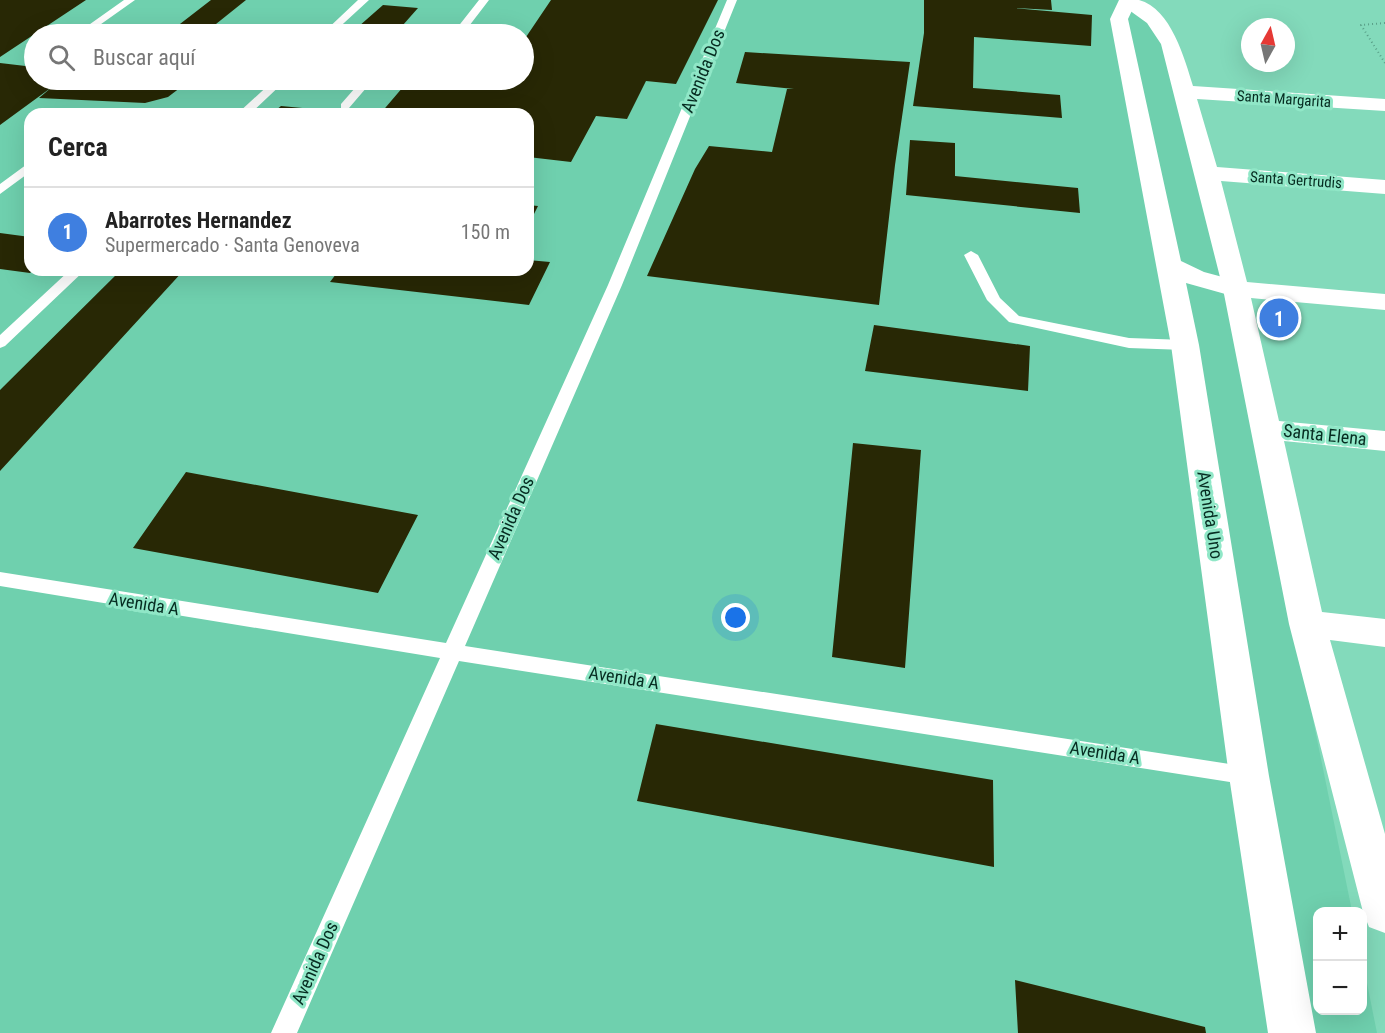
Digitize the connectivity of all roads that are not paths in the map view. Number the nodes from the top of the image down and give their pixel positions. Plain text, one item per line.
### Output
1 (130, 0) edge
2 (364, 0) edge
3 (484, 0) edge
4 (732, 0) edge
5 (1128, 0) edge
6 (95, 24) edge
7 (338, 24) edge
8 (465, 24) edge
9 (268, 90) edge
10 (359, 90) edge
11 (1183, 92) junction
12 (1385, 105) edge
13 (345, 106) dead end
14 (249, 108) edge
15 (24, 171) edge
16 (1208, 173) junction
17 (1385, 187) edge
18 (0, 190) edge
19 (970, 255) dead end
20 (1169, 265) junction
21 (72, 276) edge
22 (1236, 289) junction
23 (1385, 302) edge
24 (1182, 329) junction
25 (0, 344) edge
26 (1266, 429) junction
27 (1385, 441) edge
28 (0, 579) edge
29 (1307, 624) junction
30 (1385, 633) edge
31 (451, 651) junction
32 (1249, 776) junction
33 (1383, 894) edge
34 (284, 1033) edge
35 (1292, 1033) edge

1 - 6 lane
2 - 7 lane
3 - 8 lane
4 - 31 lane, Avenida Dos
5 - 11 street, Avenida Uno
5 - 20 street, Avenida Uno
9 - 14 lane
10 - 13 lane
11 - 12 street, Santa Margarita
11 - 16 street, Avenida Uno
15 - 18 lane
16 - 17 street, Santa Gertrudis
16 - 22 street, Avenida Uno
19 - 24 lane
20 - 22 street
20 - 24 street, Avenida Uno
21 - 25 lane
22 - 23 street
22 - 24 street
22 - 26 street, Avenida Uno
24 - 32 street, Avenida Uno
26 - 27 street, Santa Elena
26 - 29 street, Avenida Uno
28 - 31 lane, Avenida A
29 - 30 street
29 - 33 street, Avenida Uno
31 - 32 lane, Avenida A
31 - 34 lane, Avenida Dos
32 - 35 street, Avenida Uno

